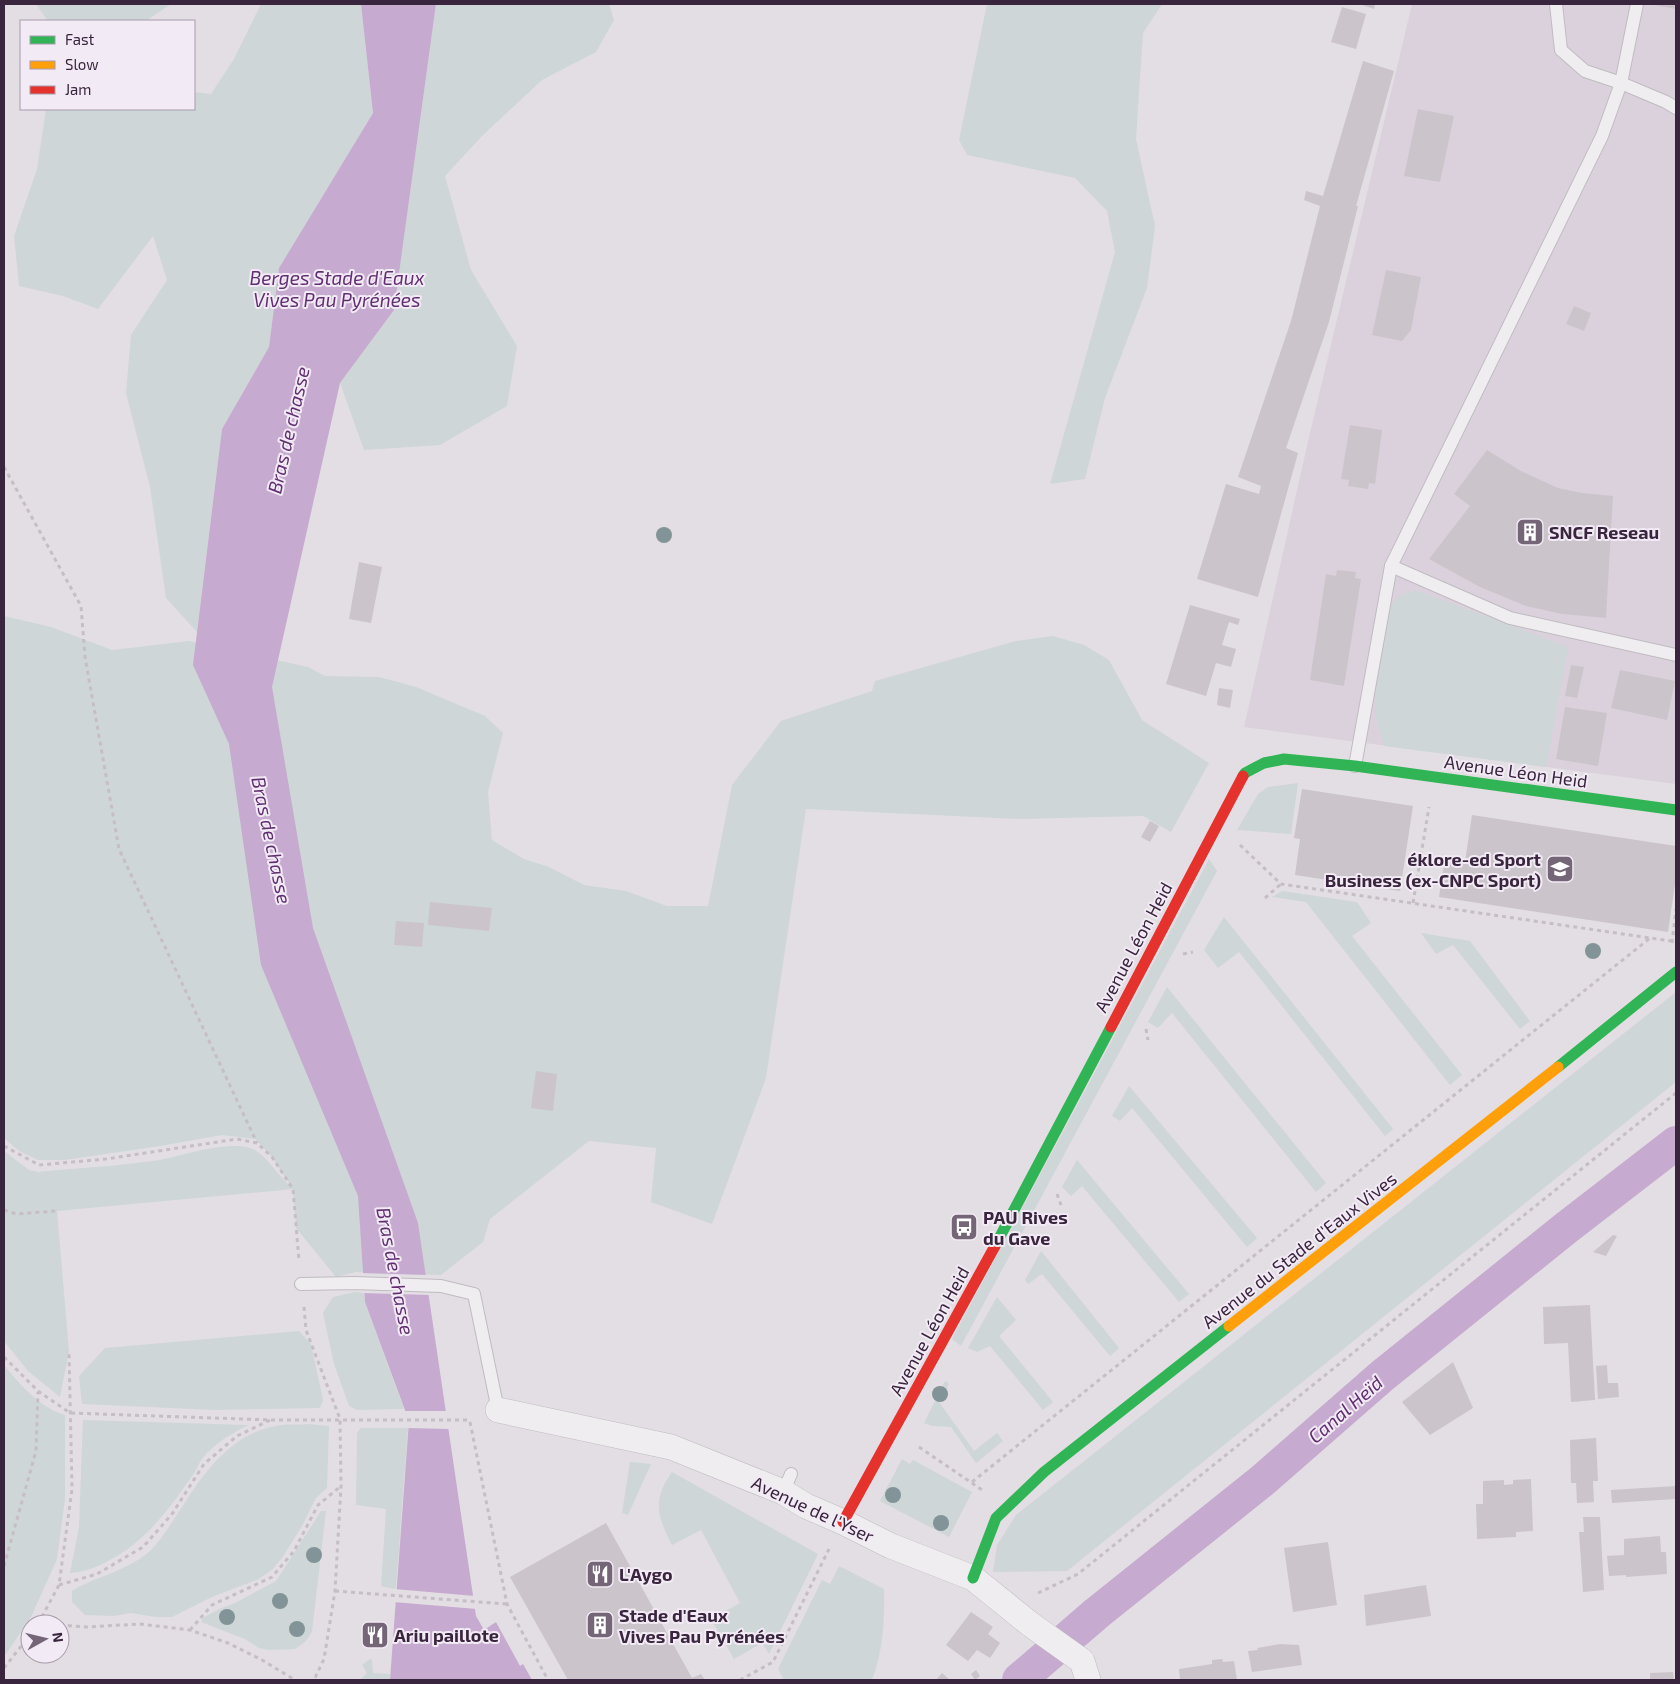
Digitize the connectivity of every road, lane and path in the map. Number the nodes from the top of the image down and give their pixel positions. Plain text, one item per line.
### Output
1 (1556, 4) edge
2 (1637, 4) edge
3 (1621, 83) junction
4 (1676, 108) edge
5 (4, 467) edge
6 (1391, 566) junction
7 (1676, 655) edge
8 (1354, 766) junction
9 (1434, 777) junction
10 (1676, 810) edge
11 (1218, 824) junction
12 (1281, 884) junction
13 (1265, 898) dead end
14 (1413, 904) junction
15 (1650, 938) junction
16 (1672, 941) dead end
17 (1676, 972) edge
18 (1676, 1093) edge
19 (257, 1143) junction
20 (4, 1146) edge
21 (4, 1210) edge
22 (56, 1211) dead end
23 (302, 1284) junction
24 (69, 1351) dead end
25 (4, 1357) edge
26 (38, 1391) junction
27 (498, 1410) junction
28 (70, 1413) junction
29 (340, 1419) junction
30 (270, 1420) junction
31 (469, 1420) junction
32 (894, 1430) junction
33 (972, 1482) junction
34 (341, 1486) junction
35 (1008, 1507) junction
36 (843, 1522) junction
37 (4, 1566) edge
38 (974, 1578) junction
39 (59, 1585) junction
40 (335, 1591) junction
41 (507, 1604) junction
42 (43, 1614) edge
43 (1021, 1617) junction
44 (70, 1626) edge
45 (190, 1630) junction
46 (20, 1648) edge
47 (4, 1668) edge
48 (1085, 1671) edge
49 (295, 1680) edge
50 (314, 1680) edge
51 (548, 1680) edge
52 (740, 1680) edge

1 - 3 lane
2 - 3 lane
3 - 4 lane
3 - 6 lane
5 - 19 path
6 - 7 lane
6 - 8 lane
8 - 9 street, Avenue Léon Heid
8 - 11 street, Avenue Léon Heid
9 - 10 street, Avenue Léon Heid
9 - 14 path
11 - 12 path
11 - 32 street, Avenue Léon Heid
12 - 13 path
12 - 14 path
14 - 15 path
15 - 16 path
15 - 33 path
17 - 35 street, Avenue du Stade d'Eaux Vives
18 - 43 path
19 - 20 path
19 - 23 path
21 - 22 path
23 - 27 lane
23 - 29 path
24 - 28 path
25 - 26 path
26 - 28 path
26 - 37 path
27 - 31 path
27 - 36 street, Avenue de l'Yser
28 - 30 path
28 - 39 path
29 - 30 path
29 - 31 path
29 - 34 path
30 - 39 path
31 - 41 path
32 - 33 path
32 - 36 street, Avenue Léon Heid
33 - 35 path
34 - 40 path
34 - 45 path
35 - 38 street, Avenue du Stade d'Eaux Vives
36 - 38 street, Avenue de l'Yser
36 - 52 path
38 - 43 street, Avenue de l'Yser
39 - 42 path
40 - 41 path
40 - 50 path
41 - 51 path
43 - 48 street, Avenue de l'Yser
44 - 45 path
45 - 49 path
46 - 47 path

